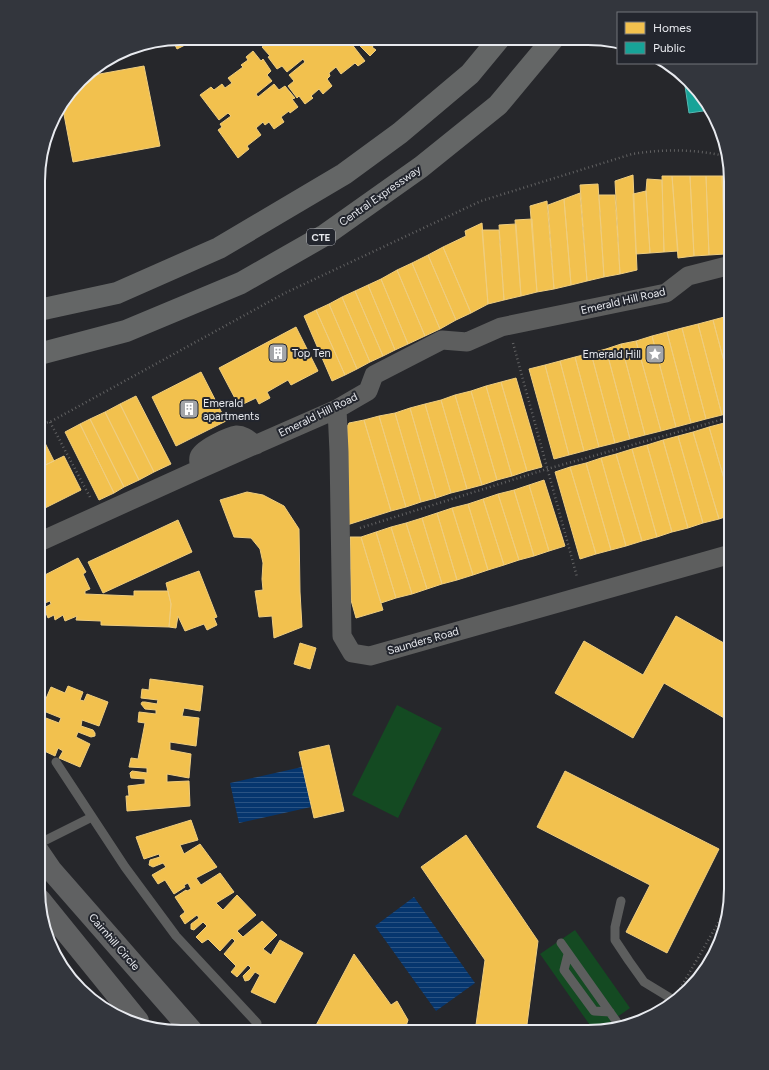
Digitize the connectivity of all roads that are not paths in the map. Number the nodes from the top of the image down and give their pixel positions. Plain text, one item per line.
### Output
1 (494, 45) edge
2 (548, 45) edge
3 (724, 267) edge
4 (45, 309) edge
5 (45, 352) edge
6 (337, 409) junction
7 (45, 539) edge
8 (724, 556) edge
9 (56, 762) dead end
10 (92, 817) junction
11 (45, 840) edge
12 (45, 861) edge
13 (621, 901) dead end
14 (46, 908) edge
15 (560, 943) dead end
16 (670, 998) edge
17 (135, 1017) edge
18 (617, 1022) edge
19 (257, 1023) dead end
20 (187, 1025) edge

1 - 4 highway
2 - 5 highway, Central Expressway / CTE
3 - 6 street, Emerald Hill Road
6 - 7 street, Emerald Hill Road
6 - 8 street, Saunders Road
9 - 10 lane
10 - 11 lane
10 - 19 lane
12 - 20 main road, Cairnhill Circle
13 - 16 lane
14 - 17 main road
15 - 18 lane

